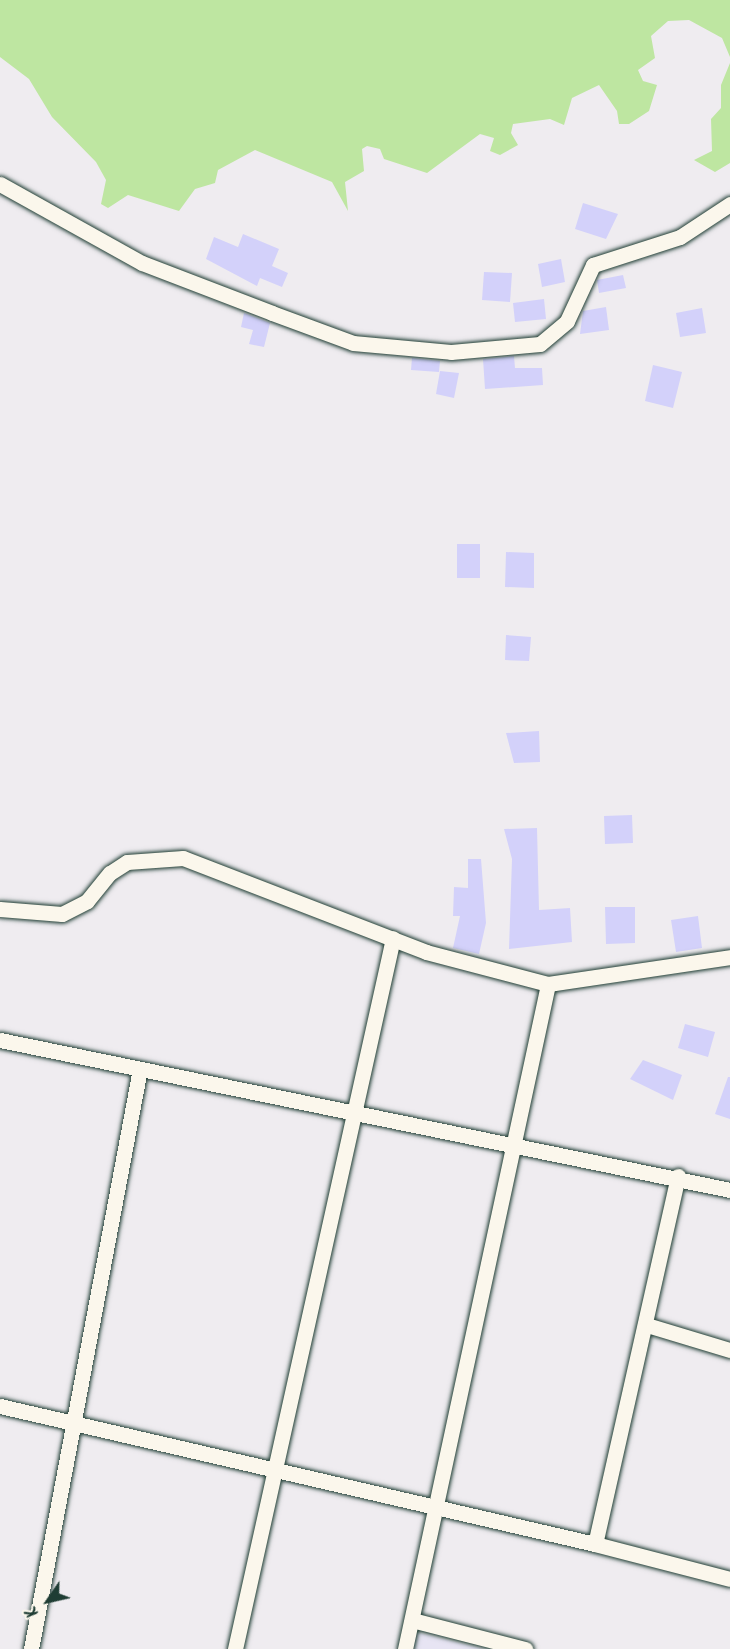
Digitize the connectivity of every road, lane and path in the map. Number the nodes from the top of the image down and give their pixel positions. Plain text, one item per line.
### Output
1 (0, 184) edge
2 (730, 204) edge
3 (0, 909) edge
4 (393, 938) junction
5 (730, 957) edge
6 (548, 984) junction
7 (0, 1040) edge
8 (140, 1069) junction
9 (353, 1112) junction
10 (512, 1144) junction
11 (678, 1176) junction
12 (730, 1190) edge
13 (647, 1325) junction
14 (730, 1350) edge
15 (0, 1406) edge
16 (75, 1422) junction
17 (278, 1470) junction
18 (437, 1507) junction
19 (596, 1544) junction
20 (730, 1579) edge
21 (412, 1620) junction
22 (31, 1649) edge
23 (235, 1649) edge
24 (405, 1649) edge
25 (525, 1649) edge

1 - 2 street
3 - 4 street
4 - 6 street
4 - 9 street
5 - 6 street
6 - 10 street
7 - 8 street
8 - 9 street
8 - 16 street
9 - 10 street
9 - 17 street
10 - 11 street
10 - 18 street
11 - 12 street
11 - 13 street
13 - 14 street
13 - 19 street
15 - 16 street
16 - 17 street
16 - 22 street
17 - 18 street
17 - 23 street
18 - 19 street
18 - 21 street
19 - 20 street
21 - 24 street
21 - 25 street

